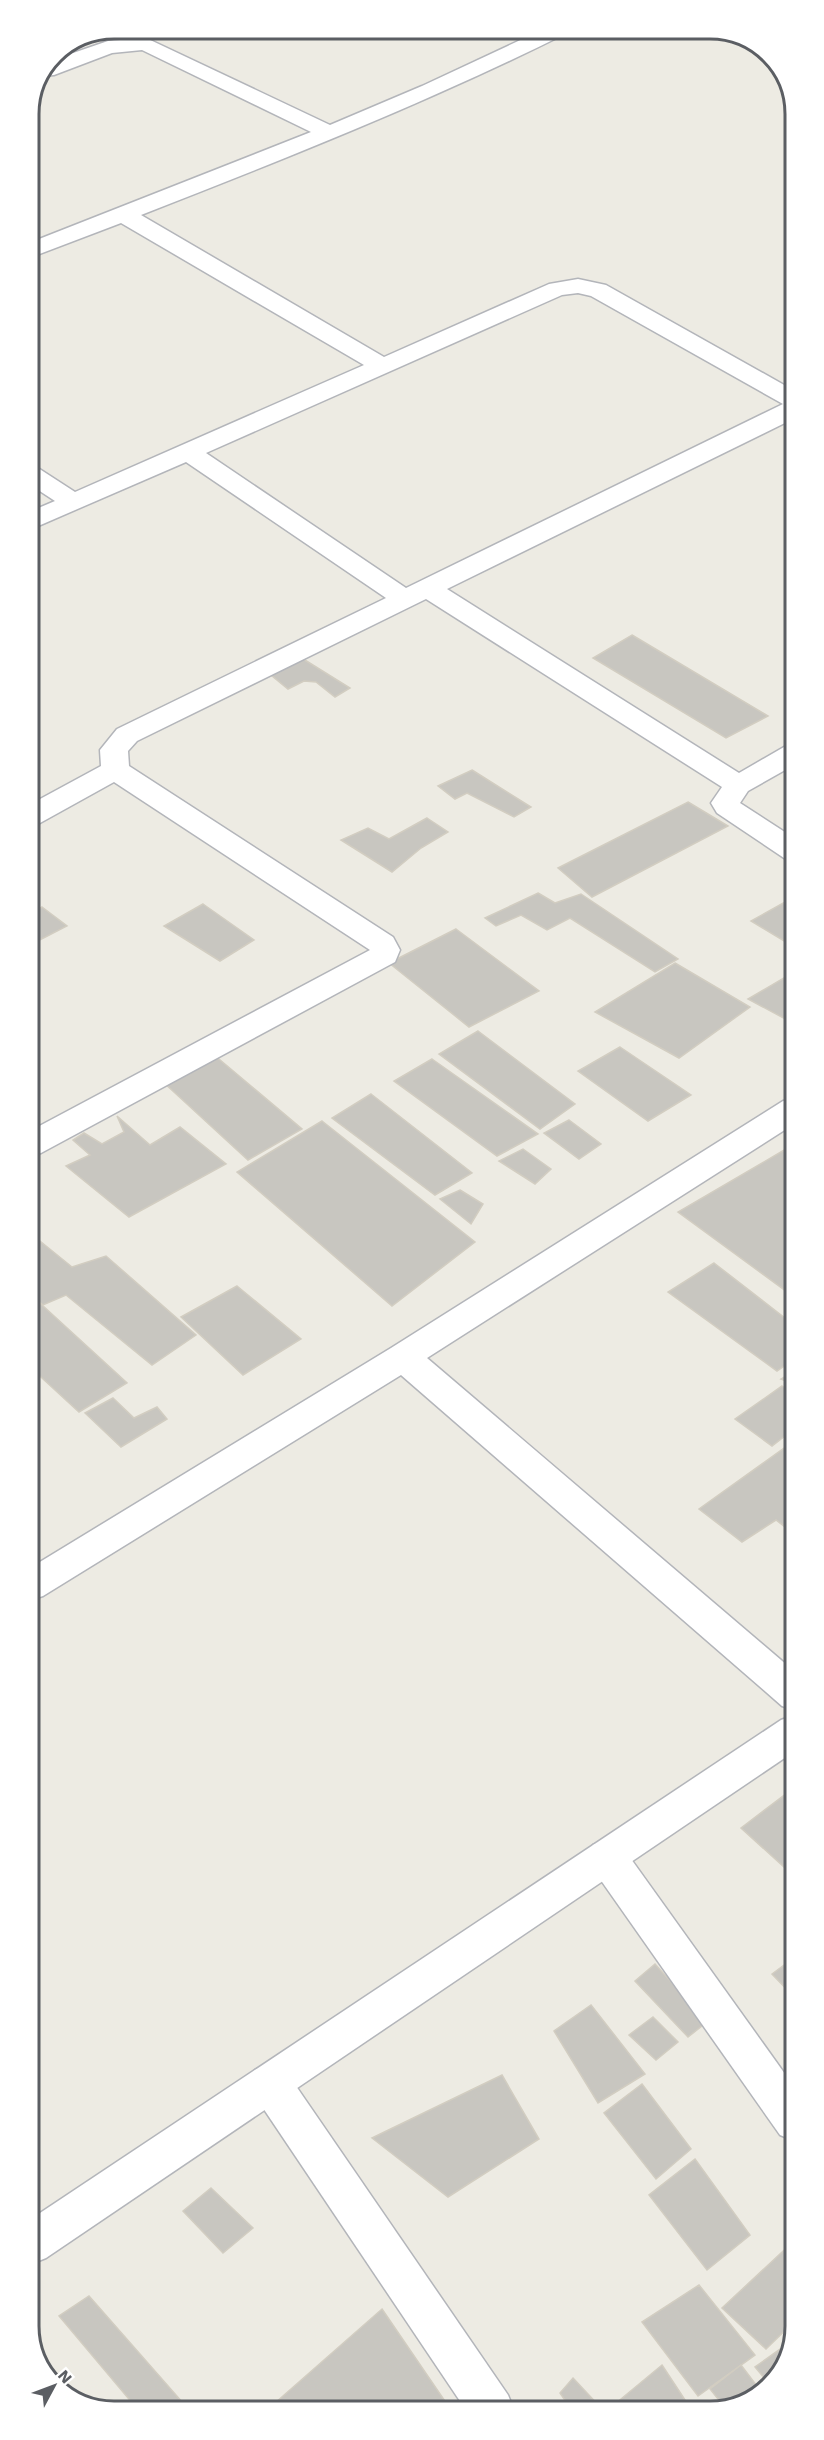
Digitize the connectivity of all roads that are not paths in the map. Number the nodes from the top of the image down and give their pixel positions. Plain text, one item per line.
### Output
1 (539, 39) edge
2 (57, 66) edge
3 (328, 132) junction
4 (122, 214) junction
5 (39, 247) edge
6 (384, 367) junction
7 (785, 395) edge
8 (785, 413) edge
9 (188, 452) junction
10 (39, 480) edge
11 (73, 502) junction
12 (39, 517) edge
13 (416, 593) junction
14 (785, 758) edge
15 (115, 770) junction
16 (738, 785) junction
17 (39, 812) edge
18 (785, 846) edge
19 (785, 1115) edge
20 (39, 1141) edge
21 (403, 1357) junction
22 (39, 1580) edge
23 (785, 1686) edge
24 (785, 1738) edge
25 (607, 1857) junction
26 (270, 2083) junction
27 (785, 2108) edge
28 (39, 2239) edge
29 (486, 2401) edge

1 - 3 street
2 - 3 street
3 - 4 street
4 - 5 street
4 - 6 street
6 - 7 street
6 - 9 street
8 - 13 street
9 - 11 street
9 - 13 street
10 - 11 street
11 - 12 street
13 - 15 street
13 - 16 street
14 - 16 street
15 - 17 street
15 - 20 street
16 - 18 street
19 - 21 street
21 - 22 street
21 - 23 street
24 - 25 street
25 - 26 street
25 - 27 street
26 - 28 street
26 - 29 street

